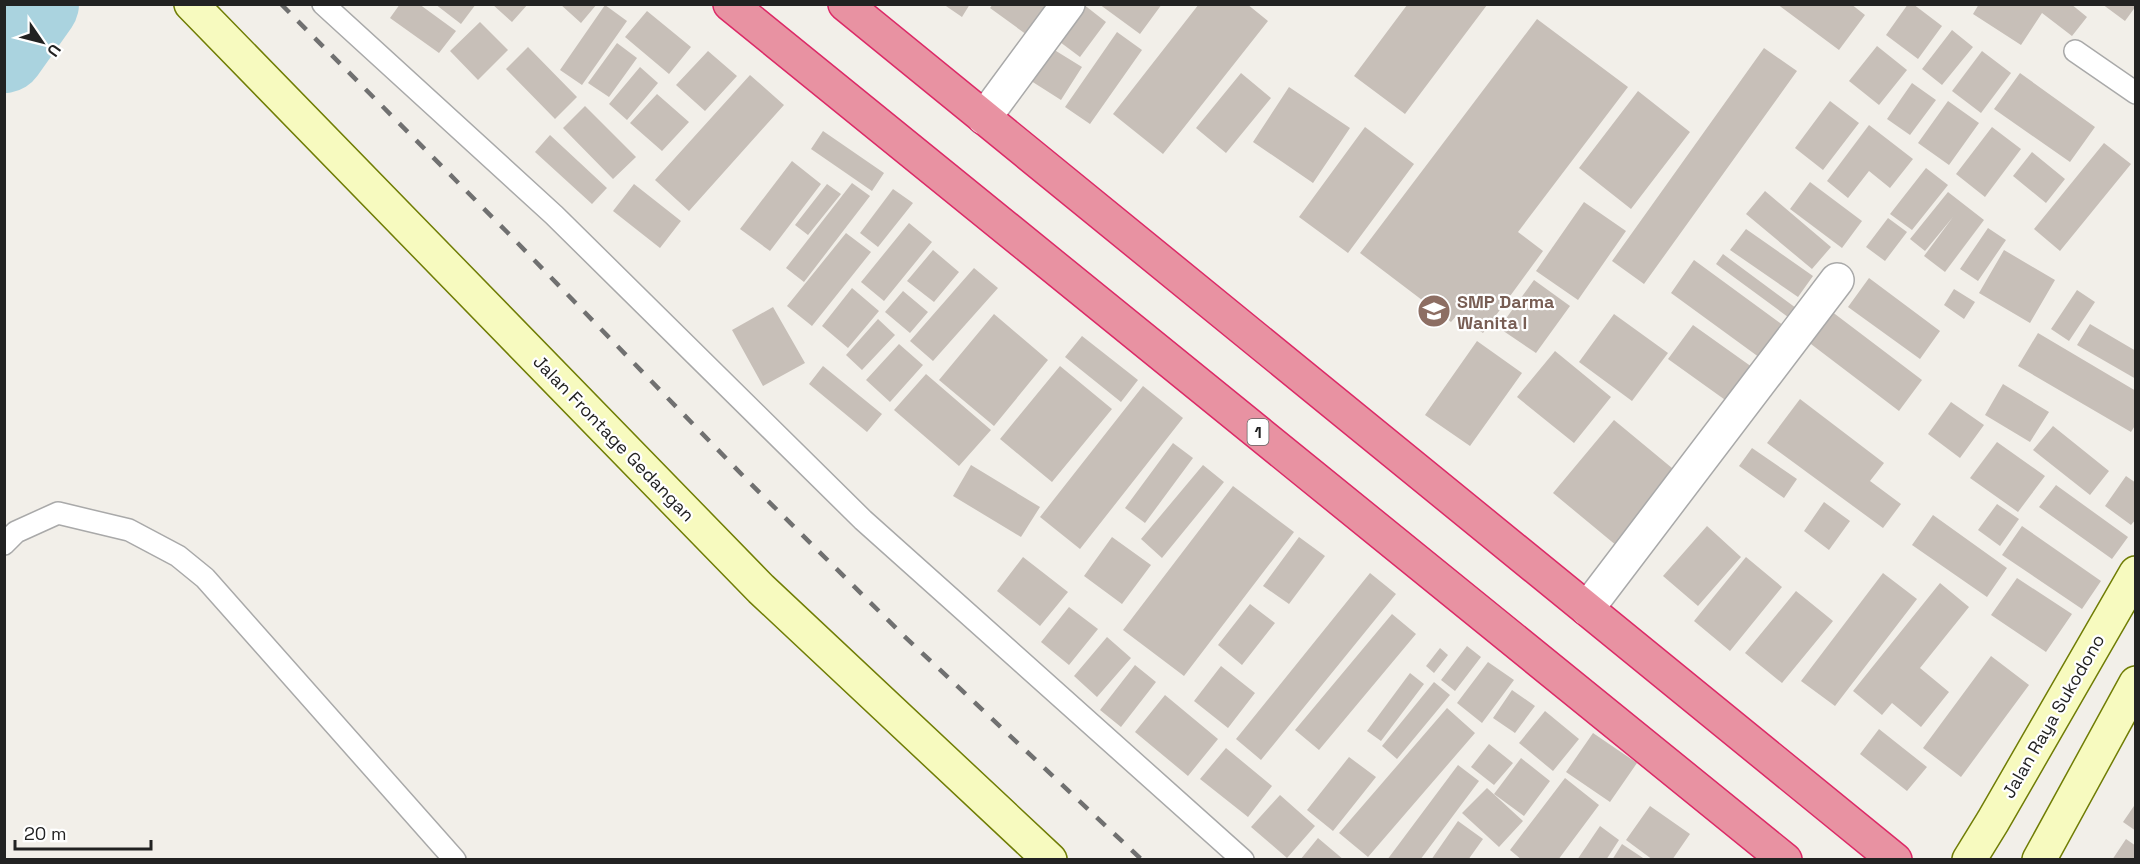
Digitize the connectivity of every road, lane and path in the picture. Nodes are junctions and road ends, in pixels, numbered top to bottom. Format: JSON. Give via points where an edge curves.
{"nodes":[{"id":1,"x":191,"y":4,"type":"edge"},
{"id":2,"x":323,"y":4,"type":"edge"},
{"id":3,"x":730,"y":4,"type":"edge"},
{"id":4,"x":845,"y":4,"type":"edge"},
{"id":5,"x":1068,"y":4,"type":"edge"},
{"id":6,"x":2075,"y":51,"type":"dead end"},
{"id":7,"x":2136,"y":93,"type":"edge"},
{"id":8,"x":984,"y":118,"type":"junction"},
{"id":9,"x":1837,"y":280,"type":"dead end"},
{"id":10,"x":4,"y":543,"type":"edge"},
{"id":11,"x":2136,"y":573,"type":"edge"},
{"id":12,"x":1587,"y":609,"type":"junction"},
{"id":13,"x":2136,"y":683,"type":"edge"},
{"id":14,"x":454,"y":860,"type":"edge"},
{"id":15,"x":1050,"y":860,"type":"edge"},
{"id":16,"x":1243,"y":860,"type":"edge"},
{"id":17,"x":1785,"y":860,"type":"edge"},
{"id":18,"x":1895,"y":860,"type":"edge"},
{"id":19,"x":1969,"y":860,"type":"edge"},
{"id":20,"x":2039,"y":860,"type":"edge"}],
"edges":[{"from":1,"to":15,"type":"street","name":"Jalan Frontage Gedangan","via":[[761,589]]},
{"from":2,"to":16,"type":"lane","via":[[554,215],[862,520]]},
{"from":3,"to":17,"type":"highway","number":"1"},
{"from":4,"to":8,"type":"highway"},
{"from":5,"to":8,"type":"street"},
{"from":6,"to":7,"type":"lane"},
{"from":8,"to":12,"type":"highway"},
{"from":9,"to":12,"type":"street"},
{"from":10,"to":14,"type":"lane","via":[[16,532],[58,513],[129,530],[178,556],[205,578]]},
{"from":11,"to":19,"type":"street","name":"Jalan Raya Sukodono"},
{"from":12,"to":18,"type":"highway"},
{"from":13,"to":20,"type":"street"}]}
